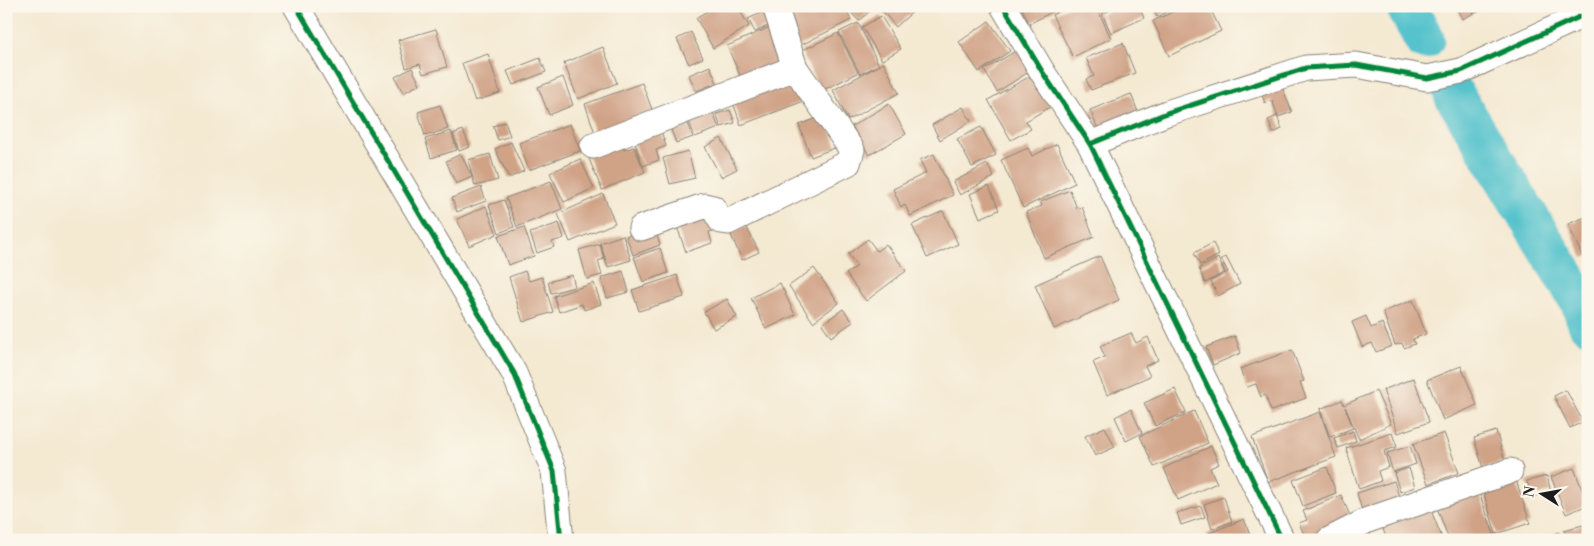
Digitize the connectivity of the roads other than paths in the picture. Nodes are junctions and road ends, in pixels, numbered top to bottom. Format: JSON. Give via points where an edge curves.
{"nodes":[{"id":1,"x":296,"y":6,"type":"edge"},
{"id":2,"x":775,"y":6,"type":"edge"},
{"id":3,"x":1003,"y":6,"type":"edge"},
{"id":4,"x":1588,"y":14,"type":"edge"},
{"id":5,"x":795,"y":68,"type":"junction"},
{"id":6,"x":1090,"y":144,"type":"junction"},
{"id":7,"x":593,"y":146,"type":"dead end"},
{"id":8,"x":641,"y":228,"type":"dead end"},
{"id":9,"x":1510,"y":471,"type":"dead end"},
{"id":10,"x":561,"y":540,"type":"edge"},
{"id":11,"x":1282,"y":540,"type":"edge"},
{"id":12,"x":1329,"y":540,"type":"edge"}],
"edges":[{"from":1,"to":10,"type":"street","via":[[514,372],[554,471]]},
{"from":2,"to":5,"type":"street"},
{"from":3,"to":6,"type":"street"},
{"from":4,"to":6,"type":"street","via":[[1461,71],[1428,78],[1356,65],[1306,68],[1167,113]]},
{"from":5,"to":7,"type":"street"},
{"from":5,"to":8,"type":"street","via":[[852,150],[848,163],[728,222],[721,221],[713,208],[704,206]]},
{"from":6,"to":11,"type":"street"},
{"from":9,"to":12,"type":"street","via":[[1368,520]]}]}
